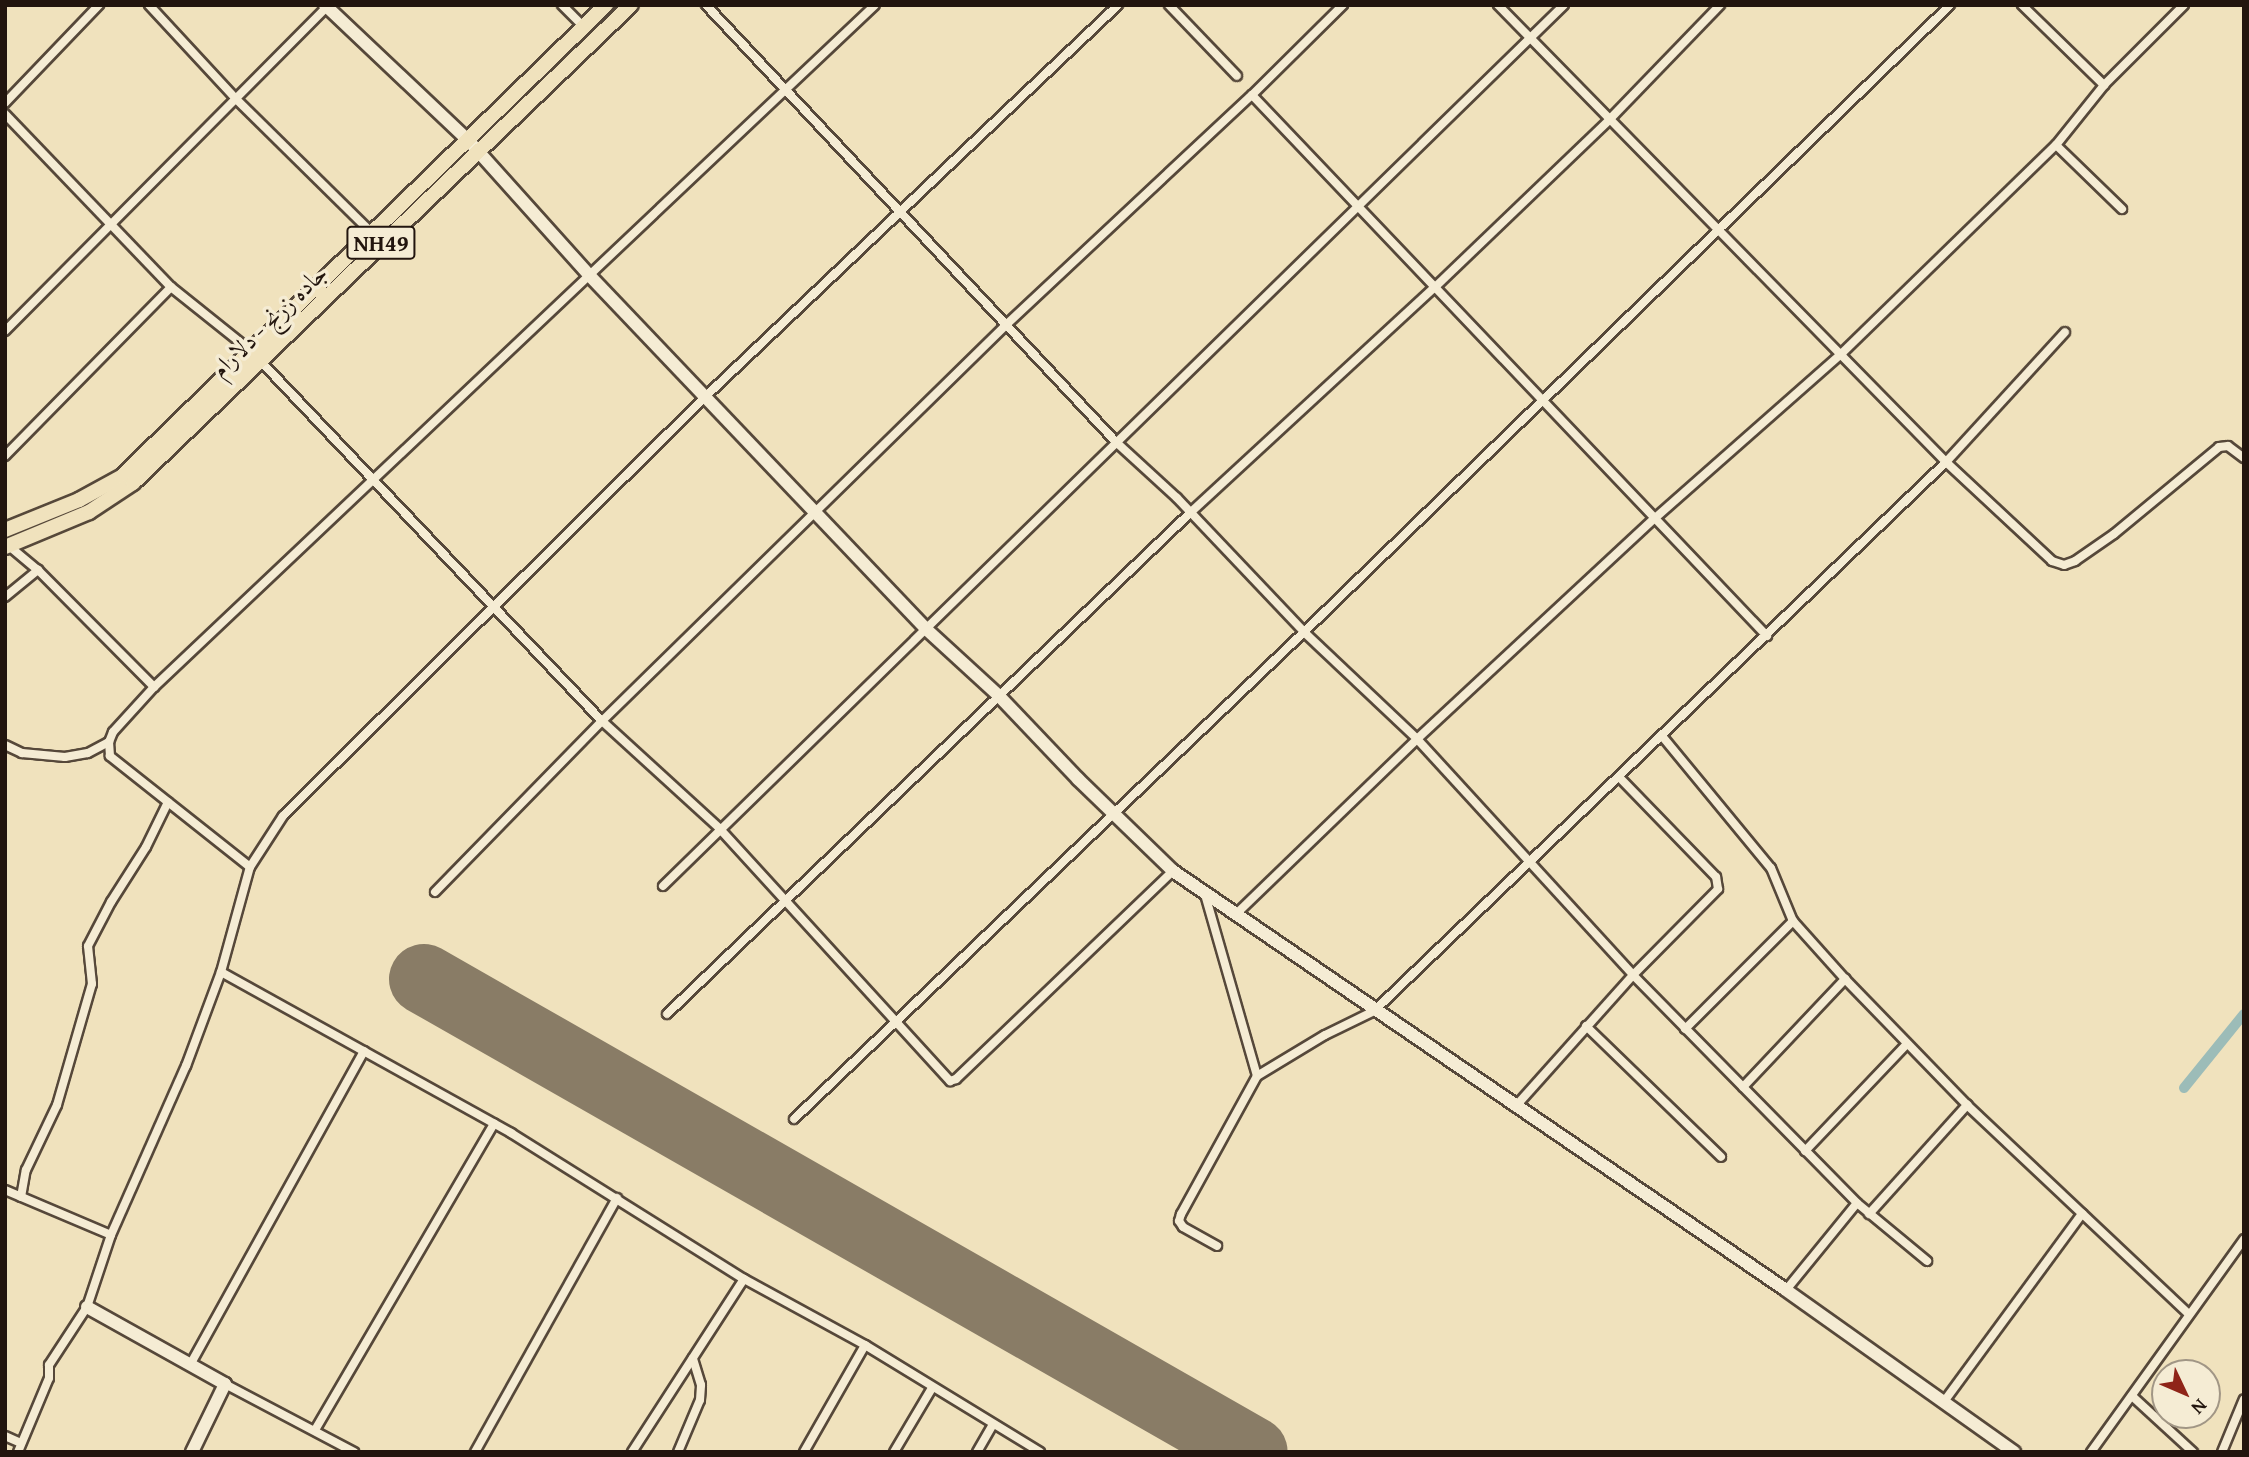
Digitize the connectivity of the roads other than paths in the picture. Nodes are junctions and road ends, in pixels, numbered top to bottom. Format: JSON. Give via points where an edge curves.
{"nodes":[{"id":1,"x":99,"y":5,"type":"edge"},
{"id":2,"x":149,"y":5,"type":"edge"},
{"id":3,"x":562,"y":5,"type":"edge"},
{"id":4,"x":606,"y":5,"type":"edge"},
{"id":5,"x":631,"y":5,"type":"edge"},
{"id":6,"x":706,"y":5,"type":"edge"},
{"id":7,"x":875,"y":5,"type":"edge"},
{"id":8,"x":1118,"y":5,"type":"edge"},
{"id":9,"x":1169,"y":5,"type":"edge"},
{"id":10,"x":1343,"y":5,"type":"edge"},
{"id":11,"x":1498,"y":5,"type":"edge"},
{"id":12,"x":1564,"y":5,"type":"edge"},
{"id":13,"x":1720,"y":5,"type":"edge"},
{"id":14,"x":1950,"y":5,"type":"edge"},
{"id":15,"x":2022,"y":5,"type":"edge"},
{"id":16,"x":2184,"y":5,"type":"edge"},
{"id":17,"x":326,"y":6,"type":"edge"},
{"id":18,"x":584,"y":27,"type":"junction"},
{"id":19,"x":1529,"y":37,"type":"junction"},
{"id":20,"x":1237,"y":76,"type":"dead end"},
{"id":21,"x":2104,"y":85,"type":"junction"},
{"id":22,"x":786,"y":90,"type":"junction"},
{"id":23,"x":1252,"y":95,"type":"junction"},
{"id":24,"x":237,"y":100,"type":"junction"},
{"id":25,"x":5,"y":103,"type":"edge"},
{"id":26,"x":5,"y":114,"type":"edge"},
{"id":27,"x":1609,"y":120,"type":"junction"},
{"id":28,"x":2056,"y":145,"type":"junction"},
{"id":29,"x":473,"y":146,"type":"junction"},
{"id":30,"x":1358,"y":208,"type":"junction"},
{"id":31,"x":2122,"y":209,"type":"dead end"},
{"id":32,"x":897,"y":212,"type":"junction"},
{"id":33,"x":111,"y":222,"type":"junction"},
{"id":34,"x":1718,"y":231,"type":"junction"},
{"id":35,"x":372,"y":233,"type":"junction"},
{"id":36,"x":589,"y":275,"type":"junction"},
{"id":37,"x":171,"y":288,"type":"junction"},
{"id":38,"x":1434,"y":288,"type":"junction"},
{"id":39,"x":1007,"y":324,"type":"junction"},
{"id":40,"x":5,"y":331,"type":"edge"},
{"id":41,"x":2065,"y":332,"type":"dead end"},
{"id":42,"x":250,"y":350,"type":"junction"},
{"id":43,"x":1842,"y":353,"type":"junction"},
{"id":44,"x":260,"y":362,"type":"junction"},
{"id":45,"x":706,"y":396,"type":"junction"},
{"id":46,"x":1543,"y":402,"type":"junction"},
{"id":47,"x":1117,"y":443,"type":"junction"},
{"id":48,"x":5,"y":456,"type":"edge"},
{"id":49,"x":2244,"y":458,"type":"edge"},
{"id":50,"x":1946,"y":462,"type":"junction"},
{"id":51,"x":376,"y":480,"type":"junction"},
{"id":52,"x":817,"y":511,"type":"junction"},
{"id":53,"x":1191,"y":512,"type":"junction"},
{"id":54,"x":1655,"y":518,"type":"junction"},
{"id":55,"x":5,"y":530,"type":"edge"},
{"id":56,"x":7,"y":546,"type":"edge"},
{"id":57,"x":38,"y":570,"type":"junction"},
{"id":58,"x":5,"y":597,"type":"edge"},
{"id":59,"x":496,"y":606,"type":"junction"},
{"id":60,"x":926,"y":629,"type":"junction"},
{"id":61,"x":1304,"y":632,"type":"junction"},
{"id":62,"x":1767,"y":636,"type":"junction"},
{"id":63,"x":154,"y":687,"type":"junction"},
{"id":64,"x":999,"y":696,"type":"junction"},
{"id":65,"x":602,"y":721,"type":"junction"},
{"id":66,"x":1662,"y":736,"type":"junction"},
{"id":67,"x":1417,"y":739,"type":"junction"},
{"id":68,"x":108,"y":741,"type":"junction"},
{"id":69,"x":5,"y":745,"type":"edge"},
{"id":70,"x":1619,"y":777,"type":"junction"},
{"id":71,"x":168,"y":802,"type":"junction"},
{"id":72,"x":1114,"y":814,"type":"junction"},
{"id":73,"x":719,"y":828,"type":"junction"},
{"id":74,"x":1529,"y":861,"type":"junction"},
{"id":75,"x":250,"y":867,"type":"junction"},
{"id":76,"x":1173,"y":871,"type":"junction"},
{"id":77,"x":663,"y":886,"type":"dead end"},
{"id":78,"x":1204,"y":891,"type":"junction"},
{"id":79,"x":435,"y":892,"type":"dead end"},
{"id":80,"x":784,"y":902,"type":"junction"},
{"id":81,"x":1236,"y":914,"type":"junction"},
{"id":82,"x":1793,"y":921,"type":"junction"},
{"id":83,"x":222,"y":972,"type":"junction"},
{"id":84,"x":1633,"y":975,"type":"junction"},
{"id":85,"x":1846,"y":979,"type":"junction"},
{"id":86,"x":1374,"y":1011,"type":"junction"},
{"id":87,"x":667,"y":1014,"type":"dead end"},
{"id":88,"x":896,"y":1024,"type":"junction"},
{"id":89,"x":1586,"y":1026,"type":"junction"},
{"id":90,"x":1685,"y":1029,"type":"junction"},
{"id":91,"x":1908,"y":1044,"type":"junction"},
{"id":92,"x":363,"y":1051,"type":"junction"},
{"id":93,"x":1257,"y":1076,"type":"junction"},
{"id":94,"x":1743,"y":1087,"type":"junction"},
{"id":95,"x":1967,"y":1105,"type":"junction"},
{"id":96,"x":1515,"y":1107,"type":"junction"},
{"id":97,"x":794,"y":1119,"type":"dead end"},
{"id":98,"x":494,"y":1124,"type":"junction"},
{"id":99,"x":1805,"y":1151,"type":"junction"},
{"id":100,"x":1721,"y":1157,"type":"dead end"},
{"id":101,"x":5,"y":1190,"type":"edge"},
{"id":102,"x":21,"y":1197,"type":"junction"},
{"id":103,"x":617,"y":1198,"type":"junction"},
{"id":104,"x":1857,"y":1203,"type":"junction"},
{"id":105,"x":1869,"y":1213,"type":"junction"},
{"id":106,"x":2082,"y":1213,"type":"junction"},
{"id":107,"x":111,"y":1235,"type":"junction"},
{"id":108,"x":2244,"y":1239,"type":"edge"},
{"id":109,"x":1217,"y":1246,"type":"dead end"},
{"id":110,"x":1927,"y":1261,"type":"dead end"},
{"id":111,"x":744,"y":1279,"type":"junction"},
{"id":112,"x":1786,"y":1290,"type":"junction"},
{"id":113,"x":87,"y":1307,"type":"junction"},
{"id":114,"x":2188,"y":1313,"type":"junction"},
{"id":115,"x":865,"y":1345,"type":"junction"},
{"id":116,"x":692,"y":1358,"type":"junction"},
{"id":117,"x":190,"y":1364,"type":"junction"},
{"id":118,"x":225,"y":1384,"type":"junction"},
{"id":119,"x":932,"y":1388,"type":"junction"},
{"id":120,"x":2132,"y":1396,"type":"junction"},
{"id":121,"x":2244,"y":1399,"type":"edge"},
{"id":122,"x":1943,"y":1403,"type":"junction"},
{"id":123,"x":993,"y":1424,"type":"junction"},
{"id":124,"x":315,"y":1430,"type":"junction"},
{"id":125,"x":5,"y":1436,"type":"edge"},
{"id":126,"x":20,"y":1447,"type":"edge"},
{"id":127,"x":192,"y":1452,"type":"edge"},
{"id":128,"x":354,"y":1452,"type":"edge"},
{"id":129,"x":475,"y":1452,"type":"edge"},
{"id":130,"x":632,"y":1452,"type":"edge"},
{"id":131,"x":678,"y":1452,"type":"edge"},
{"id":132,"x":804,"y":1452,"type":"edge"},
{"id":133,"x":894,"y":1452,"type":"edge"},
{"id":134,"x":977,"y":1452,"type":"edge"},
{"id":135,"x":1040,"y":1452,"type":"edge"},
{"id":136,"x":2014,"y":1452,"type":"edge"},
{"id":137,"x":2091,"y":1452,"type":"edge"},
{"id":138,"x":2193,"y":1452,"type":"edge"},
{"id":139,"x":2222,"y":1452,"type":"edge"}],
"edges":[{"from":1,"to":25,"type":"street"},
{"from":2,"to":24,"type":"street"},
{"from":3,"to":18,"type":"street"},
{"from":4,"to":18,"type":"highway","name":"جاده زرنج - دلارام","number":"NH49"},
{"from":5,"to":29,"type":"highway","name":"جاده زرنج - دلارام","number":"NH49"},
{"from":6,"to":22,"type":"street"},
{"from":7,"to":22,"type":"street"},
{"from":8,"to":32,"type":"street"},
{"from":9,"to":20,"type":"street"},
{"from":10,"to":23,"type":"street"},
{"from":11,"to":19,"type":"street"},
{"from":12,"to":19,"type":"street"},
{"from":13,"to":27,"type":"street"},
{"from":14,"to":34,"type":"street"},
{"from":15,"to":21,"type":"street"},
{"from":16,"to":21,"type":"street"},
{"from":17,"to":24,"type":"street"},
{"from":17,"to":29,"type":"street"},
{"from":18,"to":29,"type":"highway","name":"جاده زرنج - دلارام","number":"NH49"},
{"from":19,"to":27,"type":"street"},
{"from":19,"to":30,"type":"street"},
{"from":21,"to":28,"type":"street"},
{"from":22,"to":32,"type":"street"},
{"from":22,"to":36,"type":"street"},
{"from":23,"to":30,"type":"street"},
{"from":23,"to":39,"type":"street"},
{"from":24,"to":33,"type":"street"},
{"from":24,"to":35,"type":"street"},
{"from":26,"to":33,"type":"street"},
{"from":27,"to":34,"type":"street"},
{"from":27,"to":38,"type":"street"},
{"from":28,"to":31,"type":"street"},
{"from":28,"to":43,"type":"street"},
{"from":29,"to":35,"type":"highway","name":"جاده زرنج - دلارام","number":"NH49"},
{"from":29,"to":36,"type":"street"},
{"from":29,"to":44,"type":"highway","name":"جاده زرنج - دلارام","number":"NH49"},
{"from":30,"to":38,"type":"street"},
{"from":30,"to":47,"type":"street"},
{"from":32,"to":39,"type":"street"},
{"from":32,"to":45,"type":"street"},
{"from":33,"to":37,"type":"street"},
{"from":33,"to":40,"type":"street"},
{"from":34,"to":43,"type":"street"},
{"from":34,"to":46,"type":"street"},
{"from":35,"to":42,"type":"highway","name":"جاده زرنج - دلارام","number":"NH49"},
{"from":36,"to":45,"type":"street"},
{"from":36,"to":51,"type":"street"},
{"from":37,"to":42,"type":"street"},
{"from":37,"to":48,"type":"street"},
{"from":38,"to":46,"type":"street"},
{"from":38,"to":53,"type":"street"},
{"from":39,"to":47,"type":"street"},
{"from":39,"to":52,"type":"street"},
{"from":41,"to":50,"type":"street"},
{"from":42,"to":44,"type":"street"},
{"from":42,"to":55,"type":"highway","name":"جاده زرنج - دلارام","number":"NH49","via":[[121,477]]},
{"from":43,"to":50,"type":"street"},
{"from":43,"to":54,"type":"street"},
{"from":44,"to":51,"type":"street"},
{"from":44,"to":56,"type":"highway","name":"جاده زرنج - دلارام","number":"NH49","via":[[133,483],[89,512]]},
{"from":45,"to":52,"type":"street"},
{"from":45,"to":59,"type":"street"},
{"from":46,"to":54,"type":"street"},
{"from":46,"to":61,"type":"street"},
{"from":47,"to":53,"type":"street"},
{"from":47,"to":60,"type":"street"},
{"from":49,"to":50,"type":"street","via":[[2228,446],[2219,447],[2114,534],[2064,565],[2052,561]]},
{"from":50,"to":62,"type":"street"},
{"from":51,"to":59,"type":"street"},
{"from":51,"to":63,"type":"street"},
{"from":52,"to":60,"type":"street"},
{"from":52,"to":65,"type":"street"},
{"from":53,"to":61,"type":"street"},
{"from":53,"to":64,"type":"street"},
{"from":54,"to":62,"type":"street"},
{"from":54,"to":67,"type":"street"},
{"from":56,"to":57,"type":"street"},
{"from":57,"to":58,"type":"street"},
{"from":57,"to":63,"type":"street"},
{"from":59,"to":65,"type":"street"},
{"from":59,"to":75,"type":"street","via":[[283,816]]},
{"from":60,"to":64,"type":"street"},
{"from":60,"to":73,"type":"street"},
{"from":61,"to":67,"type":"street"},
{"from":61,"to":72,"type":"street"},
{"from":62,"to":66,"type":"street"},
{"from":63,"to":68,"type":"street"},
{"from":64,"to":72,"type":"street"},
{"from":64,"to":80,"type":"street"},
{"from":65,"to":73,"type":"street"},
{"from":65,"to":79,"type":"street"},
{"from":66,"to":70,"type":"street"},
{"from":66,"to":82,"type":"street","via":[[1771,868]]},
{"from":67,"to":74,"type":"street"},
{"from":67,"to":81,"type":"street"},
{"from":68,"to":69,"type":"street","via":[[88,753],[65,757],[22,753]]},
{"from":68,"to":71,"type":"street","via":[[110,756]]},
{"from":70,"to":74,"type":"street"},
{"from":70,"to":84,"type":"street","via":[[1719,882],[1718,889]]},
{"from":71,"to":75,"type":"street"},
{"from":71,"to":102,"type":"street","via":[[88,946],[92,985],[57,1105],[26,1170]]},
{"from":72,"to":76,"type":"street"},
{"from":72,"to":88,"type":"street"},
{"from":73,"to":77,"type":"street"},
{"from":73,"to":80,"type":"street"},
{"from":74,"to":84,"type":"street"},
{"from":74,"to":86,"type":"street"},
{"from":75,"to":83,"type":"street"},
{"from":76,"to":78,"type":"street"},
{"from":76,"to":88,"type":"street","via":[[952,1082]]},
{"from":78,"to":81,"type":"street"},
{"from":78,"to":93,"type":"street"},
{"from":80,"to":87,"type":"street"},
{"from":80,"to":88,"type":"street"},
{"from":81,"to":86,"type":"street"},
{"from":82,"to":85,"type":"street"},
{"from":82,"to":90,"type":"street"},
{"from":83,"to":92,"type":"street"},
{"from":83,"to":107,"type":"street"},
{"from":84,"to":89,"type":"street"},
{"from":84,"to":90,"type":"street"},
{"from":85,"to":91,"type":"street"},
{"from":85,"to":94,"type":"street"},
{"from":86,"to":93,"type":"street"},
{"from":86,"to":96,"type":"street"},
{"from":88,"to":97,"type":"street"},
{"from":89,"to":96,"type":"street"},
{"from":89,"to":100,"type":"street"},
{"from":90,"to":94,"type":"street"},
{"from":91,"to":95,"type":"street"},
{"from":91,"to":99,"type":"street"},
{"from":92,"to":98,"type":"street"},
{"from":92,"to":117,"type":"street"},
{"from":93,"to":109,"type":"street","via":[[1179,1221]]},
{"from":94,"to":99,"type":"street"},
{"from":95,"to":105,"type":"street"},
{"from":95,"to":106,"type":"street"},
{"from":96,"to":112,"type":"street"},
{"from":98,"to":103,"type":"street"},
{"from":98,"to":124,"type":"street"},
{"from":99,"to":104,"type":"street"},
{"from":101,"to":102,"type":"street"},
{"from":102,"to":107,"type":"street"},
{"from":103,"to":111,"type":"street"},
{"from":103,"to":129,"type":"street"},
{"from":104,"to":105,"type":"street"},
{"from":104,"to":112,"type":"street"},
{"from":105,"to":110,"type":"street"},
{"from":106,"to":114,"type":"street"},
{"from":106,"to":122,"type":"street"},
{"from":107,"to":113,"type":"street"},
{"from":108,"to":114,"type":"street"},
{"from":111,"to":115,"type":"street"},
{"from":111,"to":116,"type":"street"},
{"from":112,"to":122,"type":"street"},
{"from":113,"to":117,"type":"street"},
{"from":113,"to":126,"type":"street","via":[[49,1365],[49,1378]]},
{"from":114,"to":120,"type":"street"},
{"from":115,"to":119,"type":"street"},
{"from":115,"to":132,"type":"street"},
{"from":116,"to":130,"type":"street"},
{"from":116,"to":131,"type":"street","via":[[701,1384],[700,1400]]},
{"from":117,"to":118,"type":"street"},
{"from":118,"to":124,"type":"street"},
{"from":118,"to":127,"type":"street"},
{"from":119,"to":123,"type":"street"},
{"from":119,"to":133,"type":"street"},
{"from":120,"to":137,"type":"street"},
{"from":120,"to":138,"type":"street"},
{"from":121,"to":139,"type":"street"},
{"from":122,"to":136,"type":"street"},
{"from":123,"to":134,"type":"street"},
{"from":123,"to":135,"type":"street"},
{"from":124,"to":128,"type":"street"},
{"from":125,"to":126,"type":"street"}]}
